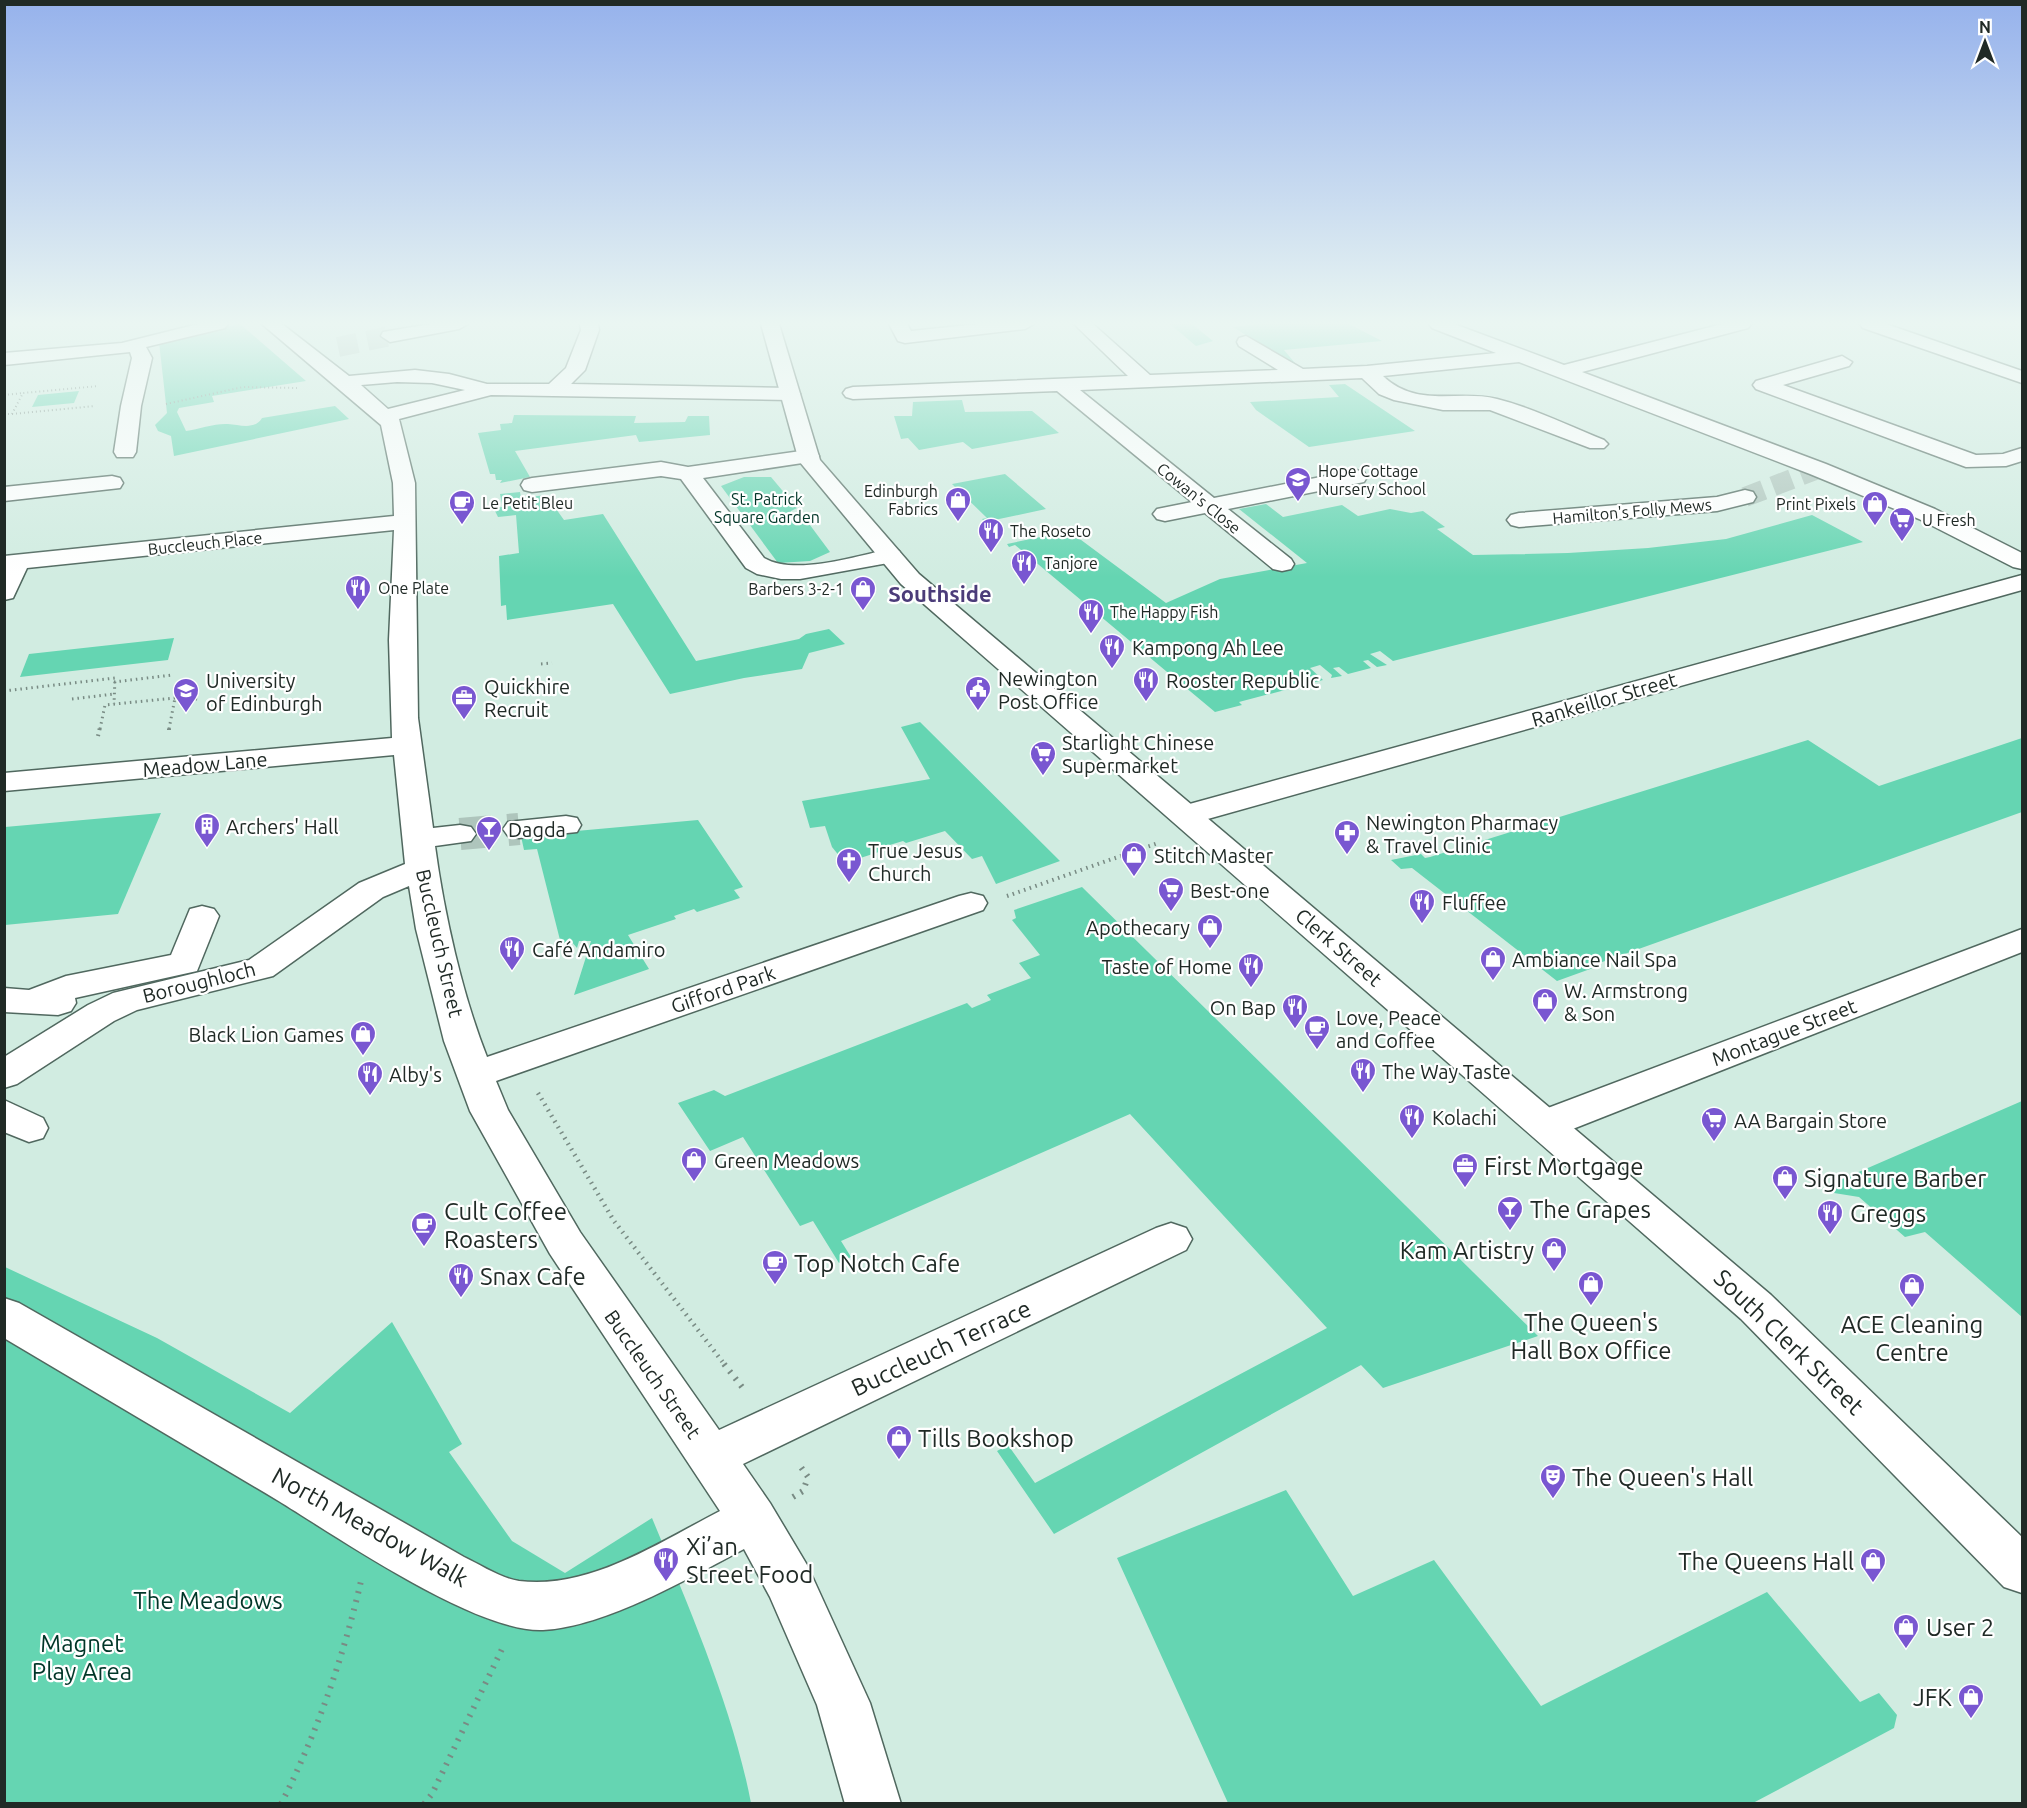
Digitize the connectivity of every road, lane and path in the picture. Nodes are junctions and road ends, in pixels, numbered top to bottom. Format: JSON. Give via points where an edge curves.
{"nodes":[{"id":1,"x":15,"y":408,"type":"edge"},
{"id":2,"x":72,"y":408,"type":"edge"},
{"id":3,"x":131,"y":408,"type":"edge"},
{"id":4,"x":377,"y":408,"type":"edge"},
{"id":5,"x":415,"y":408,"type":"edge"},
{"id":6,"x":794,"y":408,"type":"edge"},
{"id":7,"x":1090,"y":408,"type":"edge"},
{"id":8,"x":1504,"y":408,"type":"edge"},
{"id":9,"x":1655,"y":408,"type":"edge"},
{"id":10,"x":1827,"y":408,"type":"edge"},
{"id":11,"x":4,"y":414,"type":"edge"},
{"id":12,"x":12,"y":414,"type":"junction"},
{"id":13,"x":386,"y":416,"type":"junction"},
{"id":14,"x":1597,"y":444,"type":"dead end"},
{"id":15,"x":125,"y":452,"type":"dead end"},
{"id":16,"x":807,"y":454,"type":"junction"},
{"id":17,"x":2022,"y":454,"type":"edge"},
{"id":18,"x":1303,"y":467,"type":"dead end"},
{"id":19,"x":688,"y":474,"type":"junction"},
{"id":20,"x":1356,"y":477,"type":"dead end"},
{"id":21,"x":112,"y":483,"type":"dead end"},
{"id":22,"x":1324,"y":483,"type":"junction"},
{"id":23,"x":532,"y":485,"type":"dead end"},
{"id":24,"x":4,"y":494,"type":"edge"},
{"id":25,"x":1745,"y":497,"type":"tunnel mouth"},
{"id":26,"x":1209,"y":506,"type":"junction"},
{"id":27,"x":1165,"y":514,"type":"dead end"},
{"id":28,"x":1519,"y":520,"type":"dead end"},
{"id":29,"x":406,"y":532,"type":"junction"},
{"id":30,"x":890,"y":556,"type":"junction"},
{"id":31,"x":2022,"y":562,"type":"edge"},
{"id":32,"x":1282,"y":564,"type":"dead end"},
{"id":33,"x":8,"y":578,"type":"edge"},
{"id":34,"x":2022,"y":582,"type":"edge"},
{"id":35,"x":552,"y":663,"type":"dead end"},
{"id":36,"x":541,"y":664,"type":"dead end"},
{"id":37,"x":172,"y":675,"type":"dead end"},
{"id":38,"x":114,"y":682,"type":"junction"},
{"id":39,"x":4,"y":691,"type":"edge"},
{"id":40,"x":114,"y":694,"type":"junction"},
{"id":41,"x":175,"y":698,"type":"junction"},
{"id":42,"x":72,"y":699,"type":"dead end"},
{"id":43,"x":198,"y":699,"type":"dead end"},
{"id":44,"x":114,"y":704,"type":"junction"},
{"id":45,"x":169,"y":730,"type":"dead end"},
{"id":46,"x":98,"y":736,"type":"dead end"},
{"id":47,"x":406,"y":745,"type":"junction"},
{"id":48,"x":4,"y":782,"type":"edge"},
{"id":49,"x":1186,"y":815,"type":"junction"},
{"id":50,"x":566,"y":825,"type":"dead end"},
{"id":51,"x":519,"y":829,"type":"tunnel mouth"},
{"id":52,"x":460,"y":834,"type":"tunnel mouth"},
{"id":53,"x":1148,"y":846,"type":"dead end"},
{"id":54,"x":420,"y":854,"type":"junction"},
{"id":55,"x":971,"y":903,"type":"joint"},
{"id":56,"x":202,"y":916,"type":"dead end"},
{"id":57,"x":2022,"y":940,"type":"edge"},
{"id":58,"x":20,"y":1000,"type":"edge"},
{"id":59,"x":101,"y":1013,"type":"junction"},
{"id":60,"x":521,"y":1060,"type":"junction"},
{"id":61,"x":4,"y":1075,"type":"edge"},
{"id":62,"x":475,"y":1075,"type":"junction"},
{"id":63,"x":1546,"y":1124,"type":"junction"},
{"id":64,"x":1171,"y":1239,"type":"dead end"},
{"id":65,"x":4,"y":1316,"type":"edge"},
{"id":66,"x":773,"y":1428,"type":"junction"},
{"id":67,"x":710,"y":1457,"type":"junction"},
{"id":68,"x":753,"y":1519,"type":"junction"},
{"id":69,"x":372,"y":1531,"type":"junction"},
{"id":70,"x":2022,"y":1570,"type":"edge"},
{"id":71,"x":517,"y":1605,"type":"junction"},
{"id":72,"x":281,"y":1803,"type":"edge"},
{"id":73,"x":424,"y":1803,"type":"edge"},
{"id":74,"x":873,"y":1803,"type":"edge"}],
"edges":[{"from":1,"to":12,"type":"path"},
{"from":2,"to":12,"type":"path"},
{"from":3,"to":15,"type":"street"},
{"from":4,"to":13,"type":"street"},
{"from":5,"to":13,"type":"street"},
{"from":6,"to":16,"type":"street"},
{"from":7,"to":26,"type":"street","name":"Cowan's Close"},
{"from":8,"to":14,"type":"street"},
{"from":9,"to":31,"type":"street","via":[[1908,506]]},
{"from":10,"to":17,"type":"street","via":[[1974,462],[2006,460]]},
{"from":11,"to":12,"type":"path"},
{"from":13,"to":29,"type":"street","name":"Buccleuch Street","via":[[400,461]]},
{"from":16,"to":19,"type":"street"},
{"from":16,"to":30,"type":"street","name":"Clerk Street"},
{"from":18,"to":22,"type":"street"},
{"from":19,"to":23,"type":"street","via":[[661,469]]},
{"from":19,"to":30,"type":"street","via":[[763,569],[796,572]]},
{"from":20,"to":22,"type":"street"},
{"from":21,"to":24,"type":"street"},
{"from":22,"to":26,"type":"street"},
{"from":25,"to":28,"type":"street","name":"Hamilton's Folly Mews","via":[[1717,504]]},
{"from":26,"to":27,"type":"street"},
{"from":26,"to":32,"type":"street","name":"Cowan's Close"},
{"from":29,"to":33,"type":"street","name":"Buccleuch Place"},
{"from":29,"to":47,"type":"street","name":"Buccleuch Street","via":[[402,640]]},
{"from":30,"to":49,"type":"street","name":"Clerk Street","via":[[917,585]]},
{"from":34,"to":49,"type":"street","name":"Rankeillor Street"},
{"from":35,"to":36,"type":"path"},
{"from":37,"to":38,"type":"path"},
{"from":38,"to":39,"type":"path","via":[[115,678]]},
{"from":38,"to":40,"type":"path"},
{"from":40,"to":42,"type":"path"},
{"from":40,"to":44,"type":"path"},
{"from":41,"to":43,"type":"path"},
{"from":41,"to":44,"type":"path"},
{"from":41,"to":45,"type":"path"},
{"from":44,"to":46,"type":"path","via":[[105,705]]},
{"from":47,"to":48,"type":"street","name":"Meadow Lane"},
{"from":47,"to":54,"type":"street","name":"Buccleuch Street"},
{"from":49,"to":63,"type":"street","name":"Clerk Street"},
{"from":50,"to":51,"type":"street"},
{"from":52,"to":54,"type":"street","name":"Boroughloch"},
{"from":53,"to":55,"type":"path","via":[[1005,897]]},
{"from":54,"to":59,"type":"street","name":"Boroughloch","via":[[261,968],[135,998]]},
{"from":54,"to":62,"type":"street","name":"Buccleuch Street","via":[[433,929],[462,1041]]},
{"from":55,"to":60,"type":"street","name":"Gifford Park"},
{"from":56,"to":58,"type":"street","via":[[185,963]]},
{"from":57,"to":63,"type":"street","name":"Montague Street"},
{"from":58,"to":59,"type":"street","via":[[67,1004]]},
{"from":59,"to":61,"type":"street","name":"Boroughloch"},
{"from":60,"to":62,"type":"street","name":"Gifford Park"},
{"from":60,"to":66,"type":"path","via":[[614,1221]]},
{"from":62,"to":67,"type":"street","name":"Buccleuch Street","via":[[489,1111],[565,1243]]},
{"from":63,"to":70,"type":"street","name":"South Clerk Street","via":[[1756,1307]]},
{"from":64,"to":66,"type":"street","name":"Buccleuch Terrace"},
{"from":65,"to":69,"type":"street","name":"North Meadow Walk"},
{"from":66,"to":67,"type":"street","name":"Buccleuch Terrace"},
{"from":66,"to":68,"type":"path","via":[[808,1477],[803,1491]]},
{"from":67,"to":68,"type":"street","name":"Buccleuch Street"},
{"from":68,"to":71,"type":"street","name":"North Meadow Walk","via":[[595,1596],[555,1606]]},
{"from":68,"to":74,"type":"street","name":"Buccleuch Street","via":[[789,1582],[843,1703]]},
{"from":69,"to":71,"type":"street","name":"North Meadow Walk","via":[[446,1574]]},
{"from":69,"to":72,"type":"path","via":[[338,1672],[302,1764]]},
{"from":71,"to":73,"type":"path","via":[[502,1651],[432,1794]]}]}
